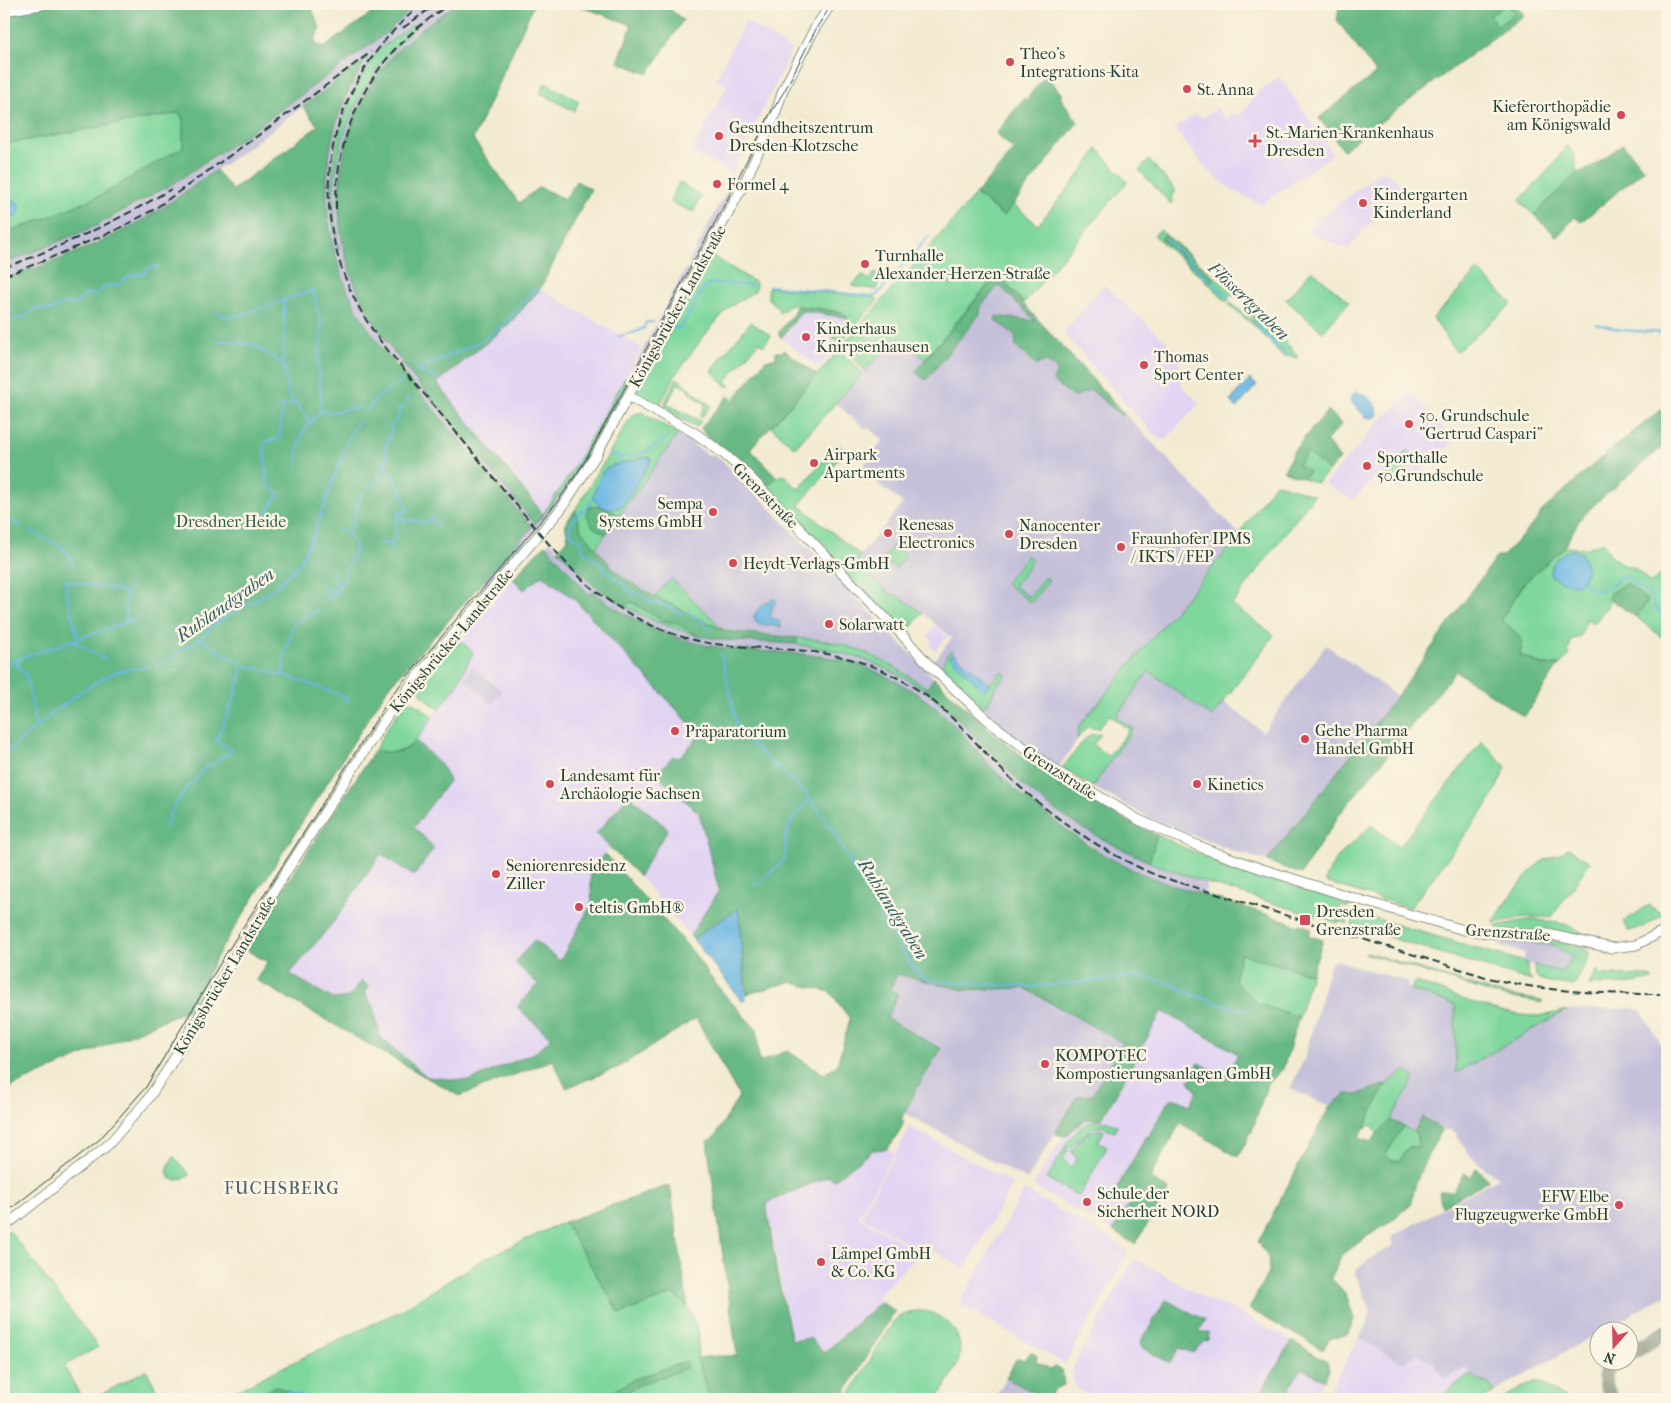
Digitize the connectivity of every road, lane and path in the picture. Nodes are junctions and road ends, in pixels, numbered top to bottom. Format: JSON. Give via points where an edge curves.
{"nodes":[{"id":1,"x":47,"y":4,"type":"edge"},
{"id":2,"x":831,"y":4,"type":"edge"},
{"id":3,"x":4,"y":11,"type":"edge"},
{"id":4,"x":628,"y":396,"type":"junction"},
{"id":5,"x":1667,"y":929,"type":"edge"},
{"id":6,"x":4,"y":1227,"type":"edge"}],
"edges":[{"from":1,"to":3,"type":"main road"},
{"from":2,"to":4,"type":"main road","name":"Königsbrücker Landstraße","via":[[783,90],[743,186]]},
{"from":4,"to":5,"type":"main road","name":"Grenzstraße","via":[[694,433],[733,462],[930,666],[1022,747],[1091,793],[1159,830],[1259,868],[1473,932],[1547,934],[1602,947],[1621,948],[1636,945]]},
{"from":4,"to":6,"type":"main road","name":"Königsbrücker Landstraße","via":[[596,455],[561,509],[387,716],[277,886],[148,1099],[108,1145]]}]}
